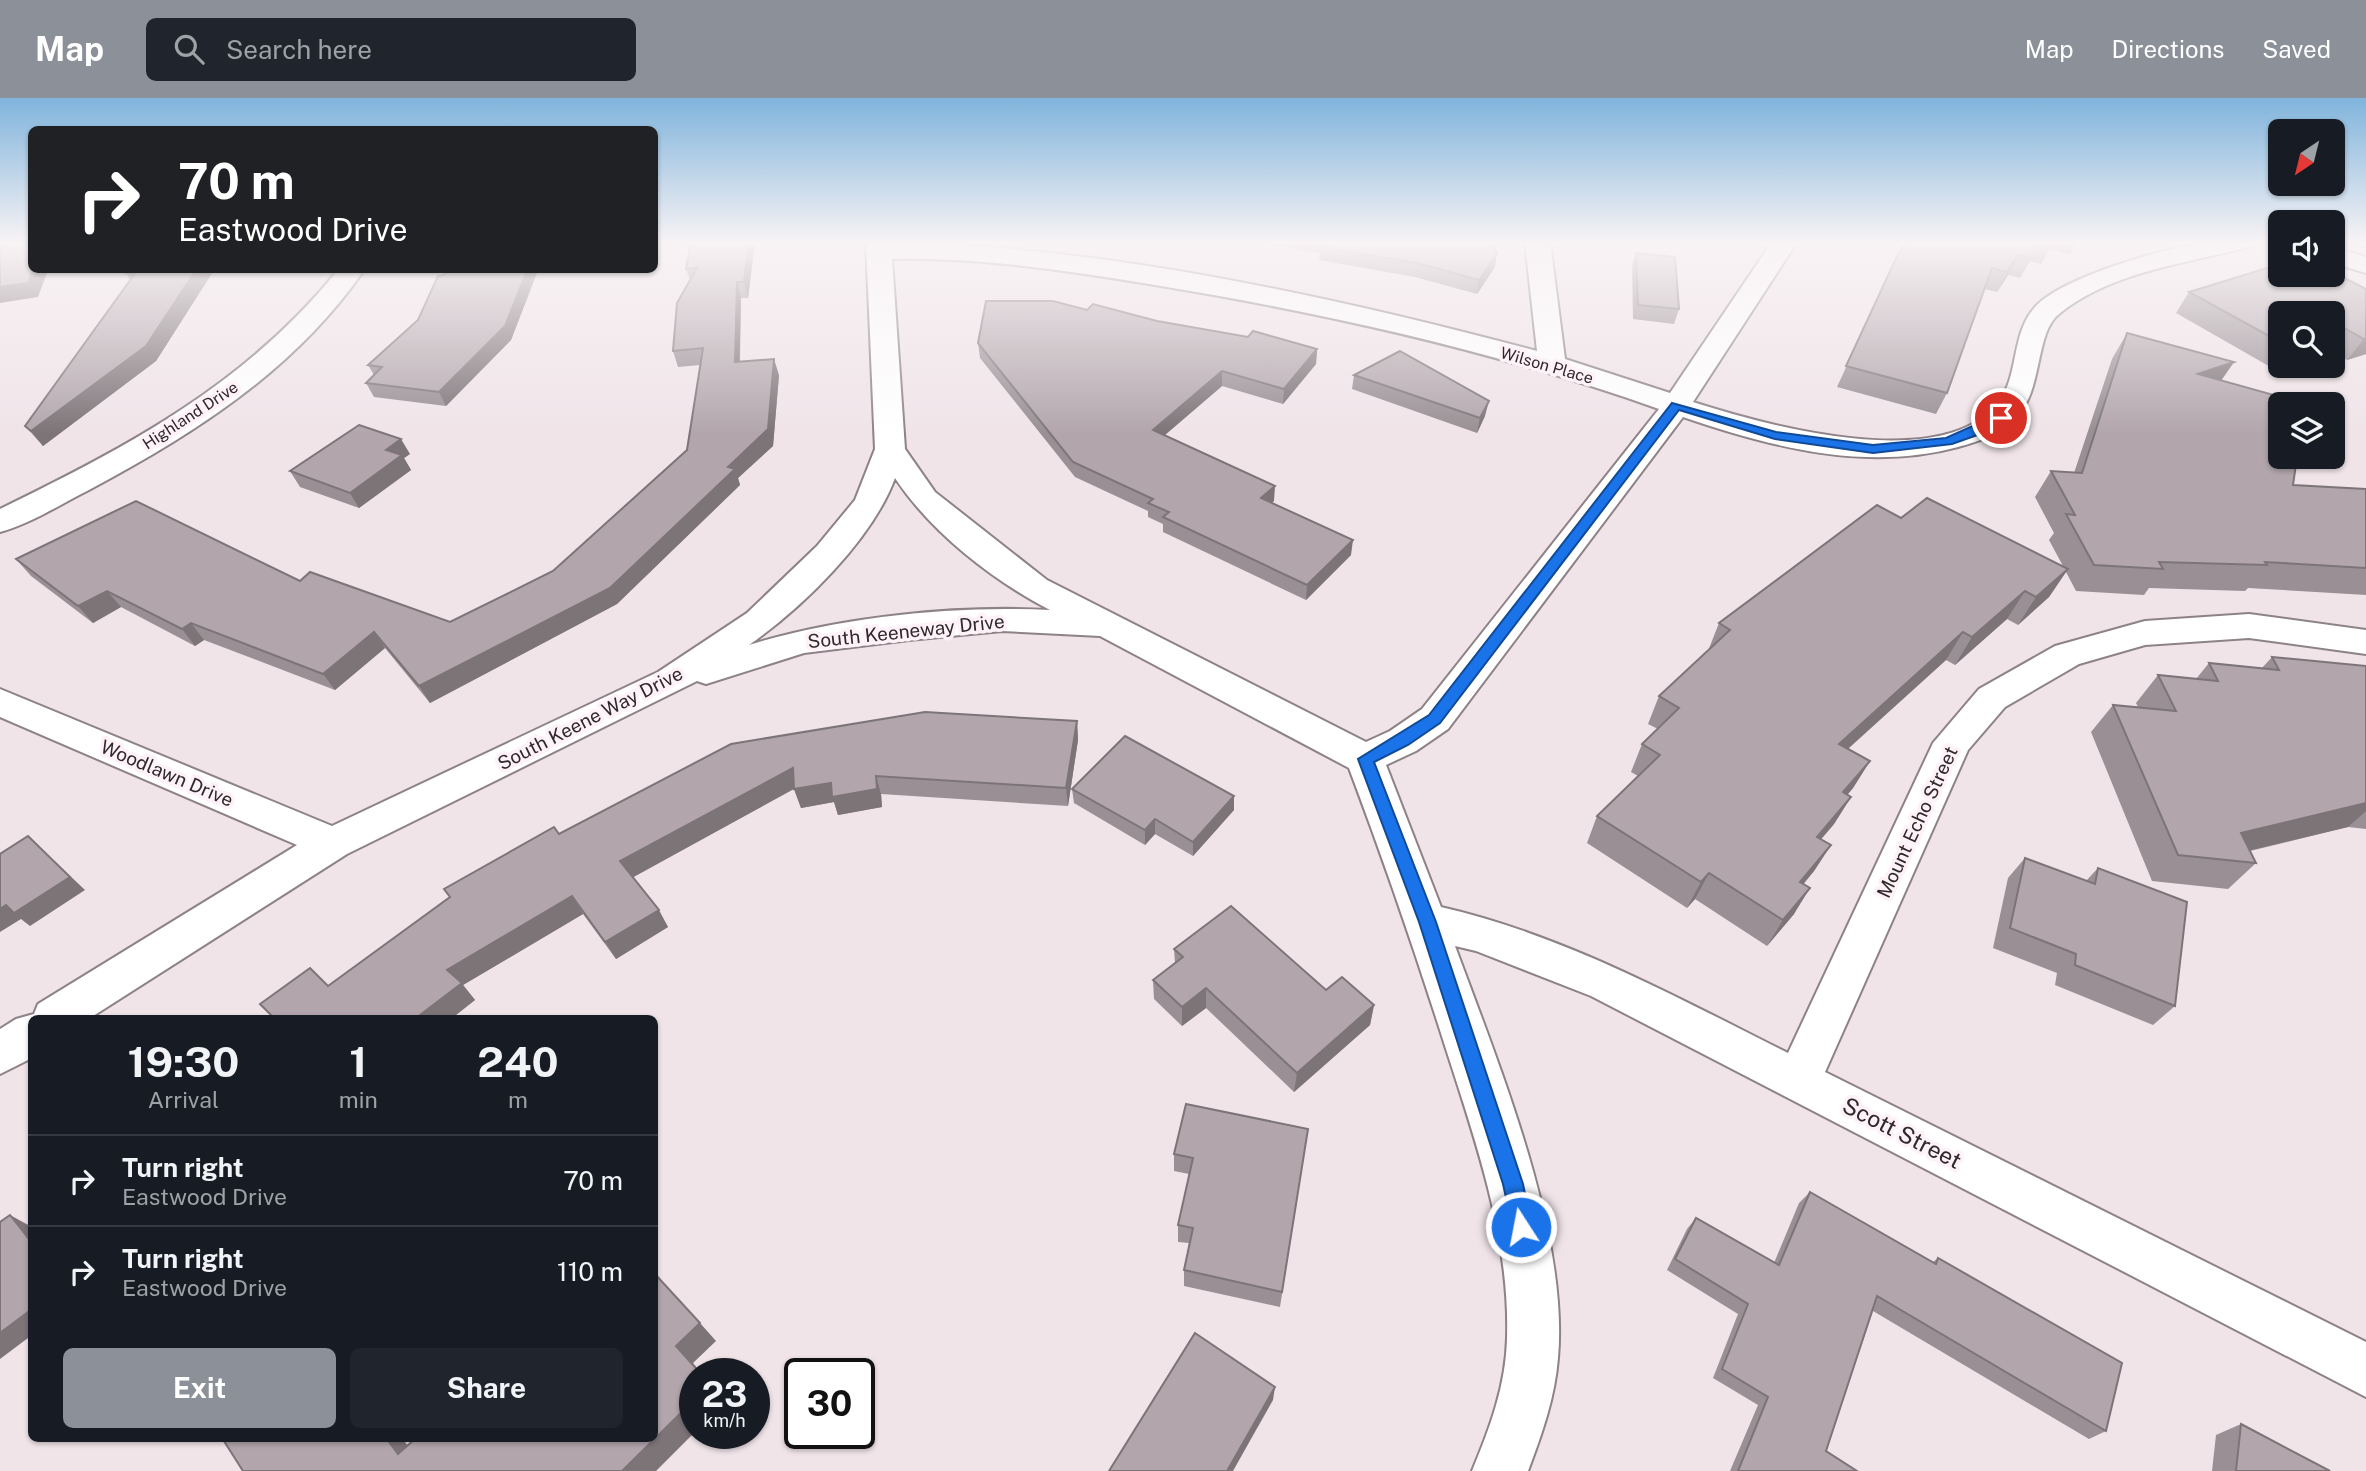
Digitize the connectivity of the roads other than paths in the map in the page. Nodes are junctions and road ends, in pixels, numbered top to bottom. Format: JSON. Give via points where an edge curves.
{"nodes":[{"id":1,"x":322,"y":306,"type":"edge"},
{"id":2,"x":882,"y":306,"type":"edge"},
{"id":3,"x":1302,"y":306,"type":"edge"},
{"id":4,"x":1545,"y":306,"type":"edge"},
{"id":5,"x":1742,"y":306,"type":"edge"},
{"id":6,"x":2052,"y":306,"type":"edge"},
{"id":7,"x":1552,"y":363,"type":"junction"},
{"id":8,"x":1676,"y":406,"type":"junction"},
{"id":9,"x":890,"y":449,"type":"junction"},
{"id":10,"x":0,"y":523,"type":"edge"},
{"id":11,"x":1106,"y":625,"type":"junction"},
{"id":12,"x":2366,"y":642,"type":"edge"},
{"id":13,"x":671,"y":681,"type":"junction"},
{"id":14,"x":0,"y":702,"type":"edge"},
{"id":15,"x":1366,"y":759,"type":"junction"},
{"id":16,"x":333,"y":844,"type":"junction"},
{"id":17,"x":1428,"y":922,"type":"junction"},
{"id":18,"x":59,"y":1015,"type":"edge"},
{"id":19,"x":28,"y":1036,"type":"edge"},
{"id":20,"x":0,"y":1054,"type":"edge"},
{"id":21,"x":1798,"y":1081,"type":"junction"},
{"id":22,"x":2366,"y":1370,"type":"edge"},
{"id":23,"x":1500,"y":1471,"type":"edge"}],
"edges":[{"from":1,"to":10,"type":"street","name":"Highland Drive","via":[[234,387],[125,457]]},
{"from":2,"to":9,"type":"street"},
{"from":3,"to":7,"type":"street","name":"Wilson Place"},
{"from":4,"to":7,"type":"street"},
{"from":5,"to":8,"type":"street"},
{"from":6,"to":8,"type":"street","name":"Wilson Place","via":[[2036,325],[2017,397],[2001,418],[1947,441],[1873,449],[1829,445],[1775,435]]},
{"from":7,"to":8,"type":"street","name":"Wilson Place"},
{"from":8,"to":15,"type":"street","via":[[1434,719]]},
{"from":9,"to":11,"type":"street","via":[[924,499],[973,541],[1035,589]]},
{"from":9,"to":13,"type":"street","name":"South Keene Way Drive","via":[[870,503],[829,554],[759,621]]},
{"from":11,"to":13,"type":"street","name":"South Keeneway Drive","via":[[1002,619],[816,639]]},
{"from":11,"to":15,"type":"street","name":"South Keeneway Drive"},
{"from":12,"to":21,"type":"street","name":"Mount Echo Street","via":[[2249,626],[2145,633],[2067,655],[1992,698],[1952,743]]},
{"from":13,"to":16,"type":"street","name":"South Keene Way Drive"},
{"from":14,"to":16,"type":"street","name":"Woodlawn Drive"},
{"from":15,"to":17,"type":"street"},
{"from":16,"to":18,"type":"street","name":"South Keene Way Drive"},
{"from":17,"to":21,"type":"street","name":"Scott Street","via":[[1480,934],[1606,983]]},
{"from":17,"to":23,"type":"street","via":[[1513,1184],[1530,1270],[1533,1340],[1522,1417]]},
{"from":19,"to":20,"type":"street"},
{"from":21,"to":22,"type":"street","name":"Scott Street"}]}
